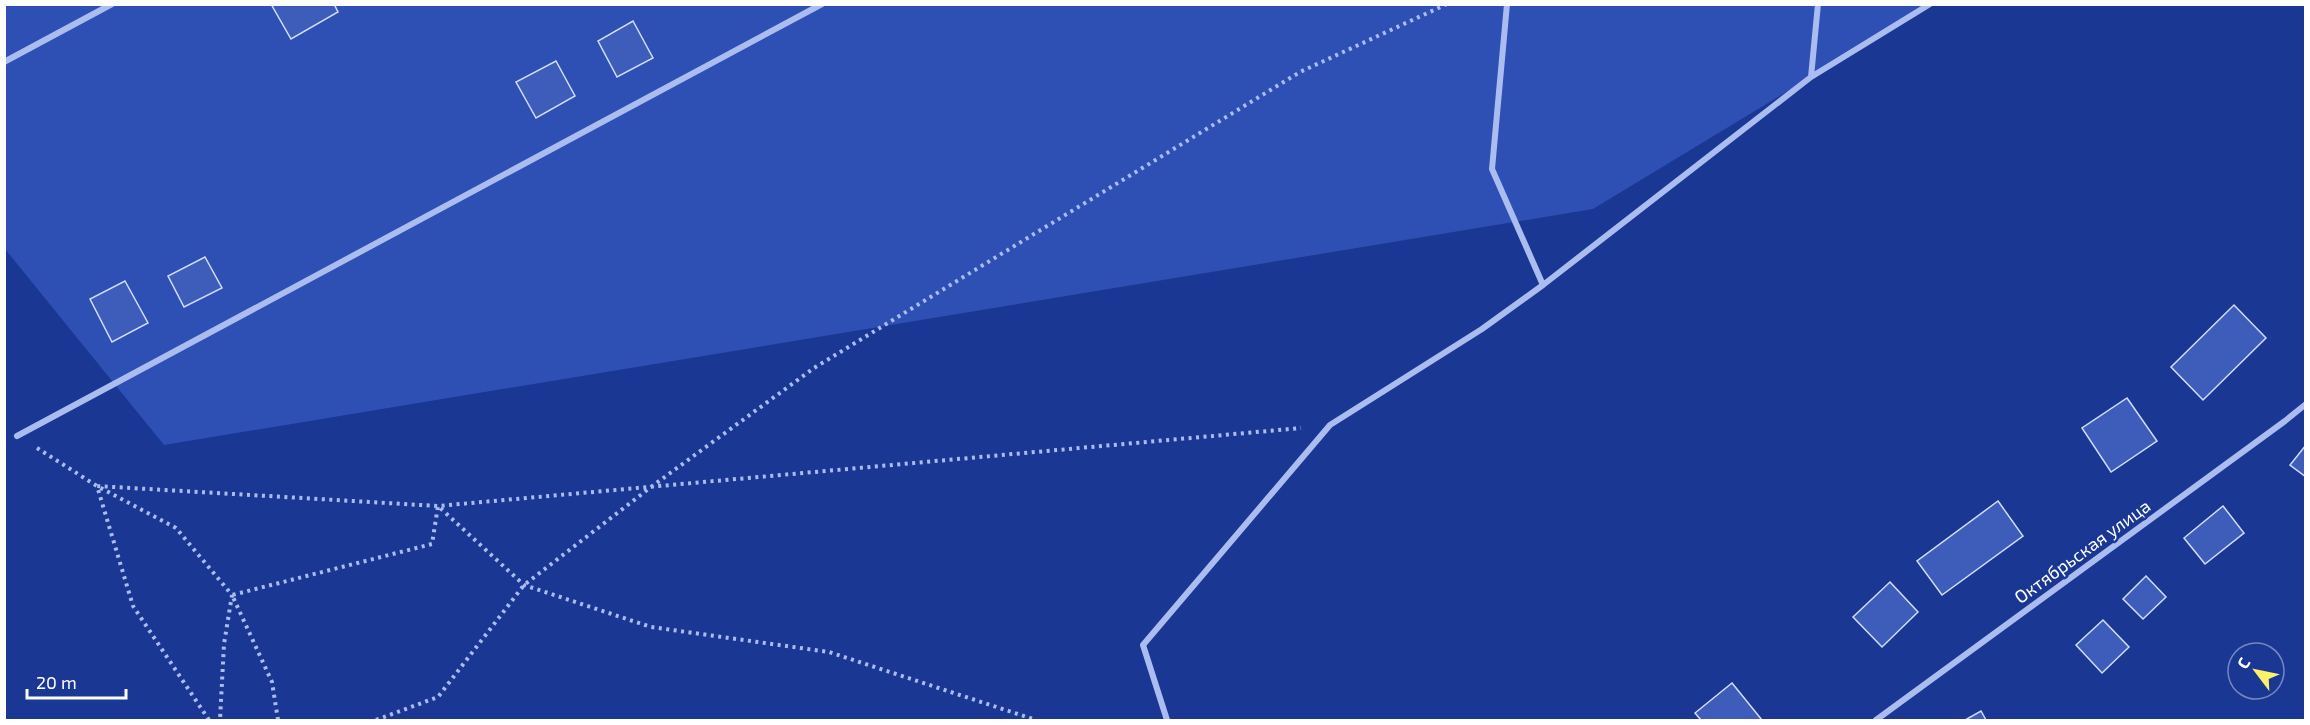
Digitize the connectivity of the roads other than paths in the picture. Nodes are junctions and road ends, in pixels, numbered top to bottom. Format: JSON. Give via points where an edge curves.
{"nodes":[{"id":1,"x":112,"y":4,"type":"edge"},
{"id":2,"x":822,"y":4,"type":"edge"},
{"id":3,"x":1507,"y":4,"type":"edge"},
{"id":4,"x":1818,"y":4,"type":"edge"},
{"id":5,"x":1930,"y":4,"type":"edge"},
{"id":6,"x":4,"y":62,"type":"edge"},
{"id":7,"x":1810,"y":77,"type":"junction"},
{"id":8,"x":1543,"y":285,"type":"junction"},
{"id":9,"x":2306,"y":404,"type":"edge"},
{"id":10,"x":17,"y":436,"type":"road end"},
{"id":11,"x":1167,"y":720,"type":"edge"},
{"id":12,"x":1876,"y":720,"type":"edge"}],
"edges":[{"from":1,"to":6,"type":"street"},
{"from":2,"to":10,"type":"street"},
{"from":3,"to":8,"type":"street","via":[[1492,169]]},
{"from":4,"to":7,"type":"street"},
{"from":5,"to":7,"type":"street"},
{"from":7,"to":8,"type":"street"},
{"from":8,"to":11,"type":"street","via":[[1482,329],[1330,425],[1143,645]]},
{"from":9,"to":12,"type":"street","name":"Октябрьская улица"}]}
